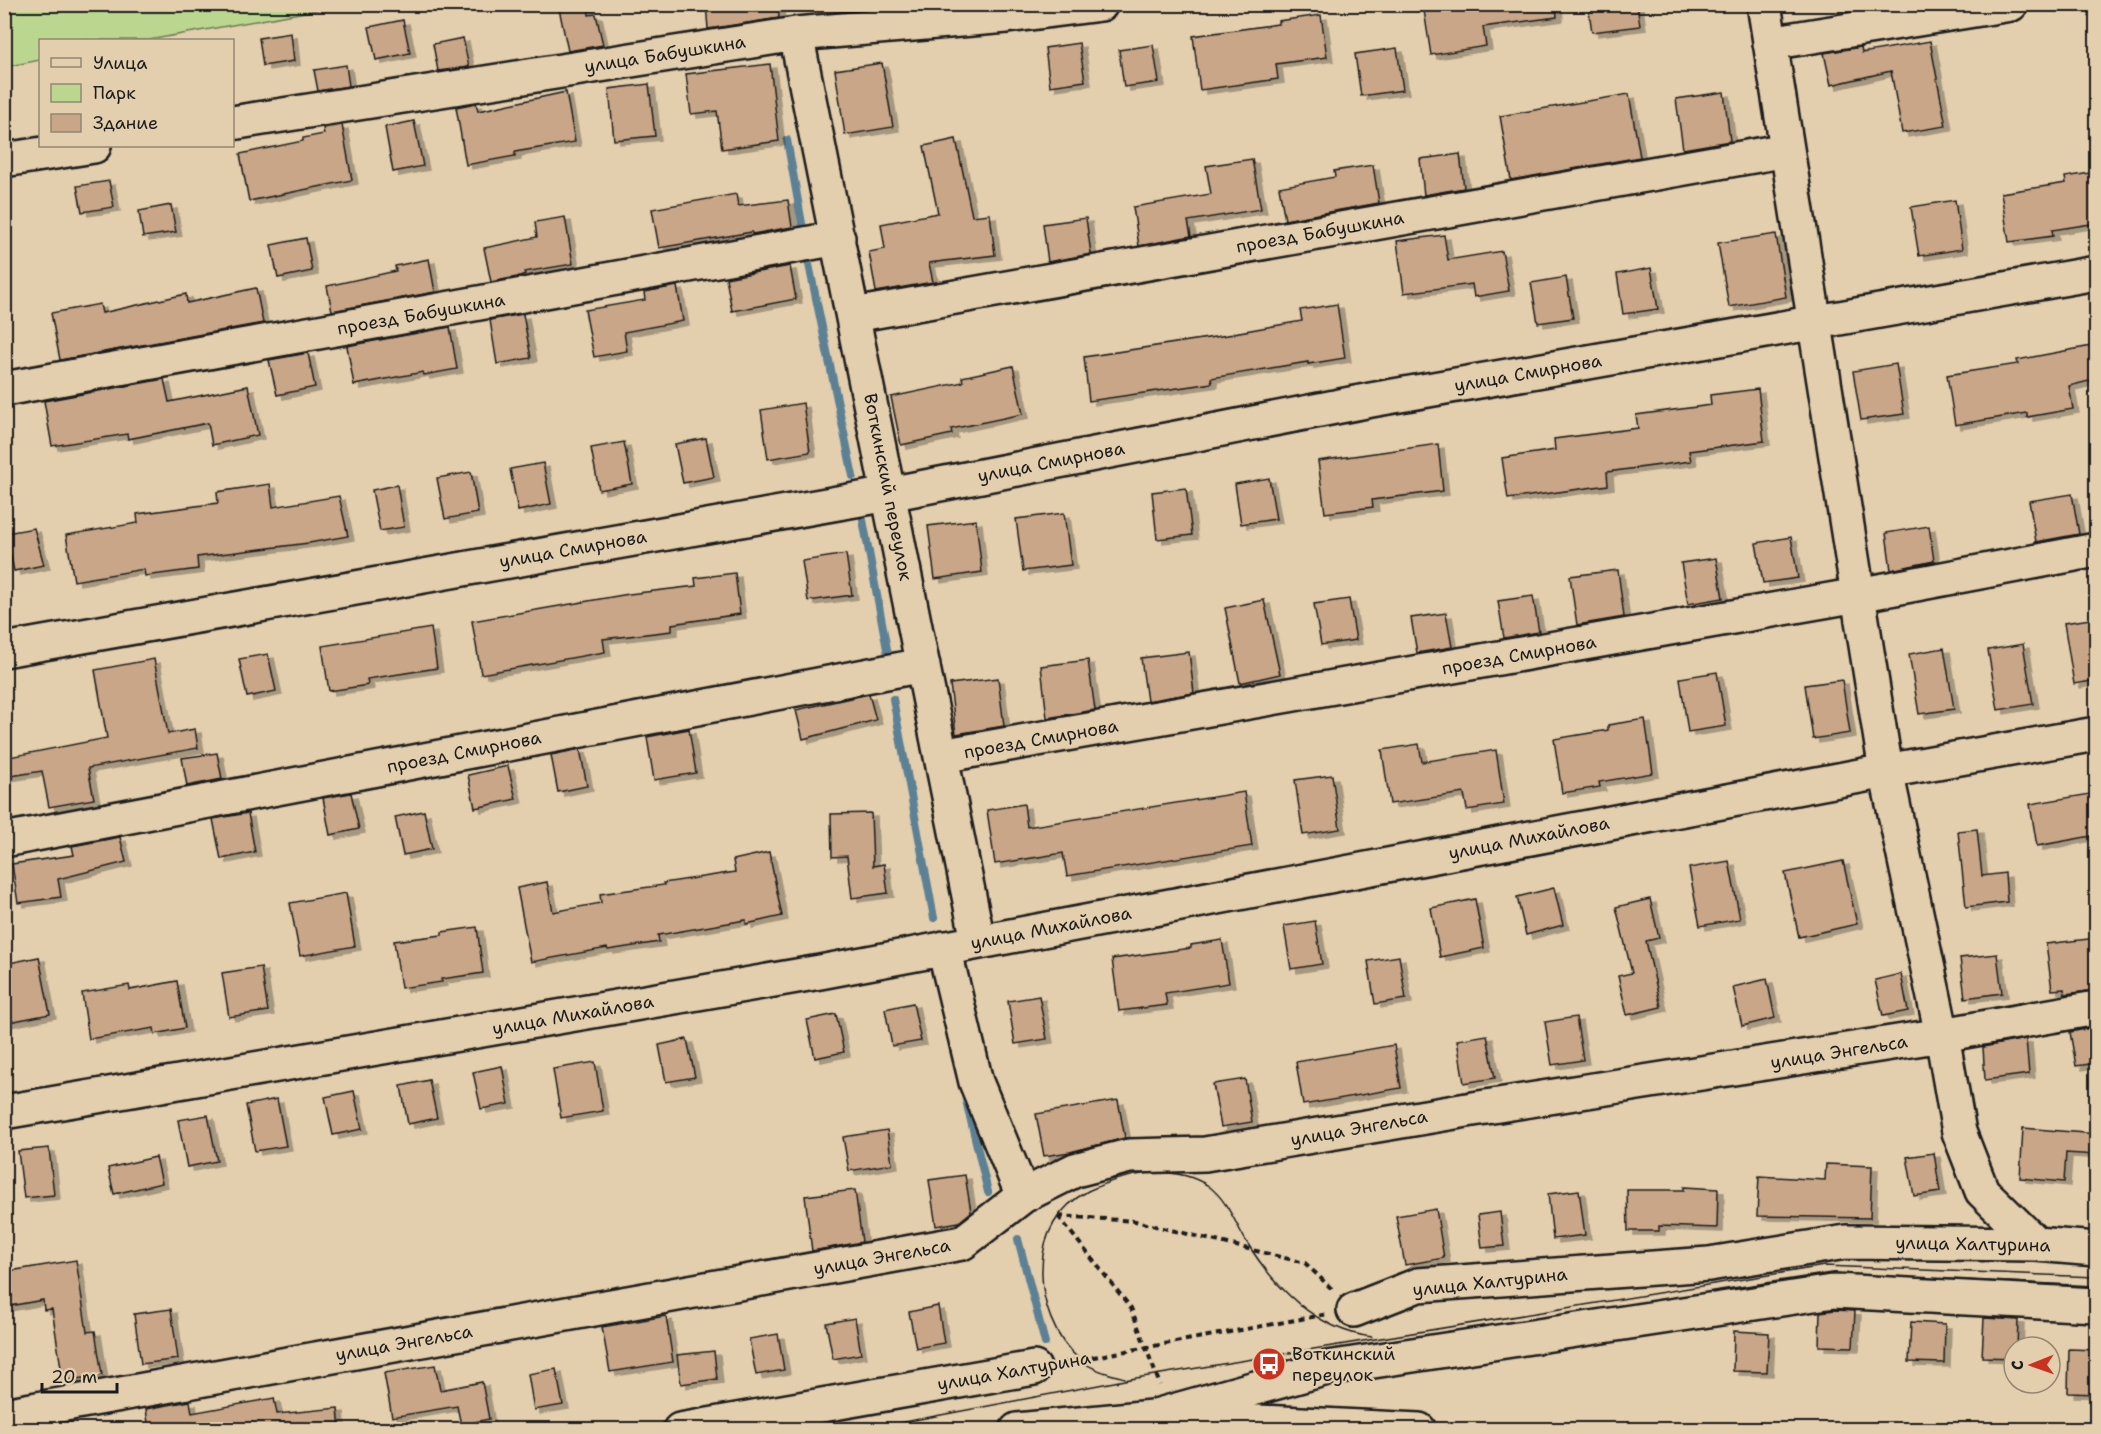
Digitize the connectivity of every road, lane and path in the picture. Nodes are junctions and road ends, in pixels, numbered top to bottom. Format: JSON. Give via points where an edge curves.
{"nodes":[{"id":1,"x":1101,"y":4,"type":"edge"},
{"id":2,"x":1764,"y":4,"type":"edge"},
{"id":3,"x":2011,"y":4,"type":"edge"},
{"id":4,"x":796,"y":34,"type":"junction"},
{"id":5,"x":1770,"y":43,"type":"junction"},
{"id":6,"x":234,"y":123,"type":"edge"},
{"id":7,"x":88,"y":147,"type":"edge"},
{"id":8,"x":1787,"y":150,"type":"junction"},
{"id":9,"x":4,"y":160,"type":"edge"},
{"id":10,"x":838,"y":238,"type":"junction"},
{"id":11,"x":2097,"y":273,"type":"edge"},
{"id":12,"x":854,"y":315,"type":"junction"},
{"id":13,"x":1814,"y":324,"type":"junction"},
{"id":14,"x":4,"y":389,"type":"edge"},
{"id":15,"x":889,"y":494,"type":"junction"},
{"id":16,"x":2097,"y":550,"type":"edge"},
{"id":17,"x":1858,"y":595,"type":"junction"},
{"id":18,"x":4,"y":650,"type":"edge"},
{"id":19,"x":923,"y":665,"type":"junction"},
{"id":20,"x":2097,"y":735,"type":"edge"},
{"id":21,"x":941,"y":756,"type":"junction"},
{"id":22,"x":1886,"y":771,"type":"junction"},
{"id":23,"x":4,"y":840,"type":"edge"},
{"id":24,"x":978,"y":941,"type":"junction"},
{"id":25,"x":944,"y":948,"type":"junction"},
{"id":26,"x":2097,"y":1008,"type":"edge"},
{"id":27,"x":1942,"y":1035,"type":"junction"},
{"id":28,"x":4,"y":1112,"type":"edge"},
{"id":29,"x":1023,"y":1196,"type":"junction"},
{"id":30,"x":1058,"y":1216,"type":"junction"},
{"id":31,"x":2036,"y":1244,"type":"junction"},
{"id":32,"x":2097,"y":1249,"type":"edge"},
{"id":33,"x":2097,"y":1305,"type":"edge"},
{"id":34,"x":1354,"y":1310,"type":"junction"},
{"id":35,"x":1146,"y":1348,"type":"junction"},
{"id":36,"x":1034,"y":1368,"type":"joint"},
{"id":37,"x":4,"y":1415,"type":"edge"},
{"id":38,"x":1151,"y":1423,"type":"edge"},
{"id":39,"x":680,"y":1430,"type":"edge"},
{"id":40,"x":1017,"y":1430,"type":"edge"},
{"id":41,"x":1419,"y":1430,"type":"edge"}],
"edges":[{"from":1,"to":4,"type":"street","name":"улица Бабушкина"},
{"from":2,"to":5,"type":"street"},
{"from":3,"to":5,"type":"street"},
{"from":4,"to":6,"type":"street","name":"улица Бабушкина"},
{"from":4,"to":10,"type":"street","name":"Воткинский переулок"},
{"from":5,"to":8,"type":"street"},
{"from":7,"to":9,"type":"street"},
{"from":8,"to":12,"type":"street","name":"проезд Бабушкина"},
{"from":8,"to":13,"type":"street"},
{"from":10,"to":12,"type":"street","name":"Воткинский переулок"},
{"from":10,"to":14,"type":"street","name":"проезд Бабушкина"},
{"from":11,"to":13,"type":"street","name":"улица Смирнова"},
{"from":12,"to":15,"type":"street","name":"Воткинский переулок"},
{"from":13,"to":15,"type":"street","name":"улица Смирнова","via":[[1371,400]]},
{"from":13,"to":17,"type":"street"},
{"from":15,"to":18,"type":"street","name":"улица Смирнова"},
{"from":15,"to":19,"type":"street","name":"Воткинский переулок"},
{"from":16,"to":17,"type":"street","name":"проезд Смирнова"},
{"from":17,"to":21,"type":"street","name":"проезд Смирнова"},
{"from":17,"to":22,"type":"street"},
{"from":19,"to":21,"type":"street","name":"Воткинский переулок"},
{"from":19,"to":23,"type":"street","name":"проезд Смирнова"},
{"from":20,"to":22,"type":"street","name":"улица Михайлова"},
{"from":21,"to":24,"type":"street","name":"Воткинский переулок"},
{"from":22,"to":24,"type":"street","name":"улица Михайлова"},
{"from":22,"to":27,"type":"street"},
{"from":24,"to":25,"type":"street","name":"улица Михайлова"},
{"from":25,"to":28,"type":"street","name":"улица Михайлова"},
{"from":25,"to":29,"type":"street","via":[[976,1082]]},
{"from":26,"to":27,"type":"street","name":"улица Энгельса"},
{"from":27,"to":29,"type":"street","name":"улица Энгельса","via":[[1205,1154],[1129,1156],[1076,1170]]},
{"from":27,"to":31,"type":"street","via":[[1959,1132],[1982,1191]]},
{"from":29,"to":30,"type":"path"},
{"from":29,"to":37,"type":"street","name":"улица Энгельса","via":[[962,1243]]},
{"from":30,"to":34,"type":"path","via":[[1135,1221],[1305,1263]]},
{"from":30,"to":35,"type":"path","via":[[1131,1308]]},
{"from":31,"to":32,"type":"street","name":"улица Халтурина"},
{"from":31,"to":34,"type":"street","name":"улица Халтурина","via":[[1846,1242],[1709,1264],[1418,1285]]},
{"from":33,"to":38,"type":"street","via":[[1834,1291],[1327,1368]]},
{"from":34,"to":35,"type":"path","name":"улица Халтурина"},
{"from":35,"to":36,"type":"path","name":"улица Халтурина"},
{"from":35,"to":38,"type":"path","via":[[1162,1391]]},
{"from":36,"to":39,"type":"street","name":"улица Халтурина"},
{"from":38,"to":40,"type":"street"},
{"from":38,"to":41,"type":"street"}]}
